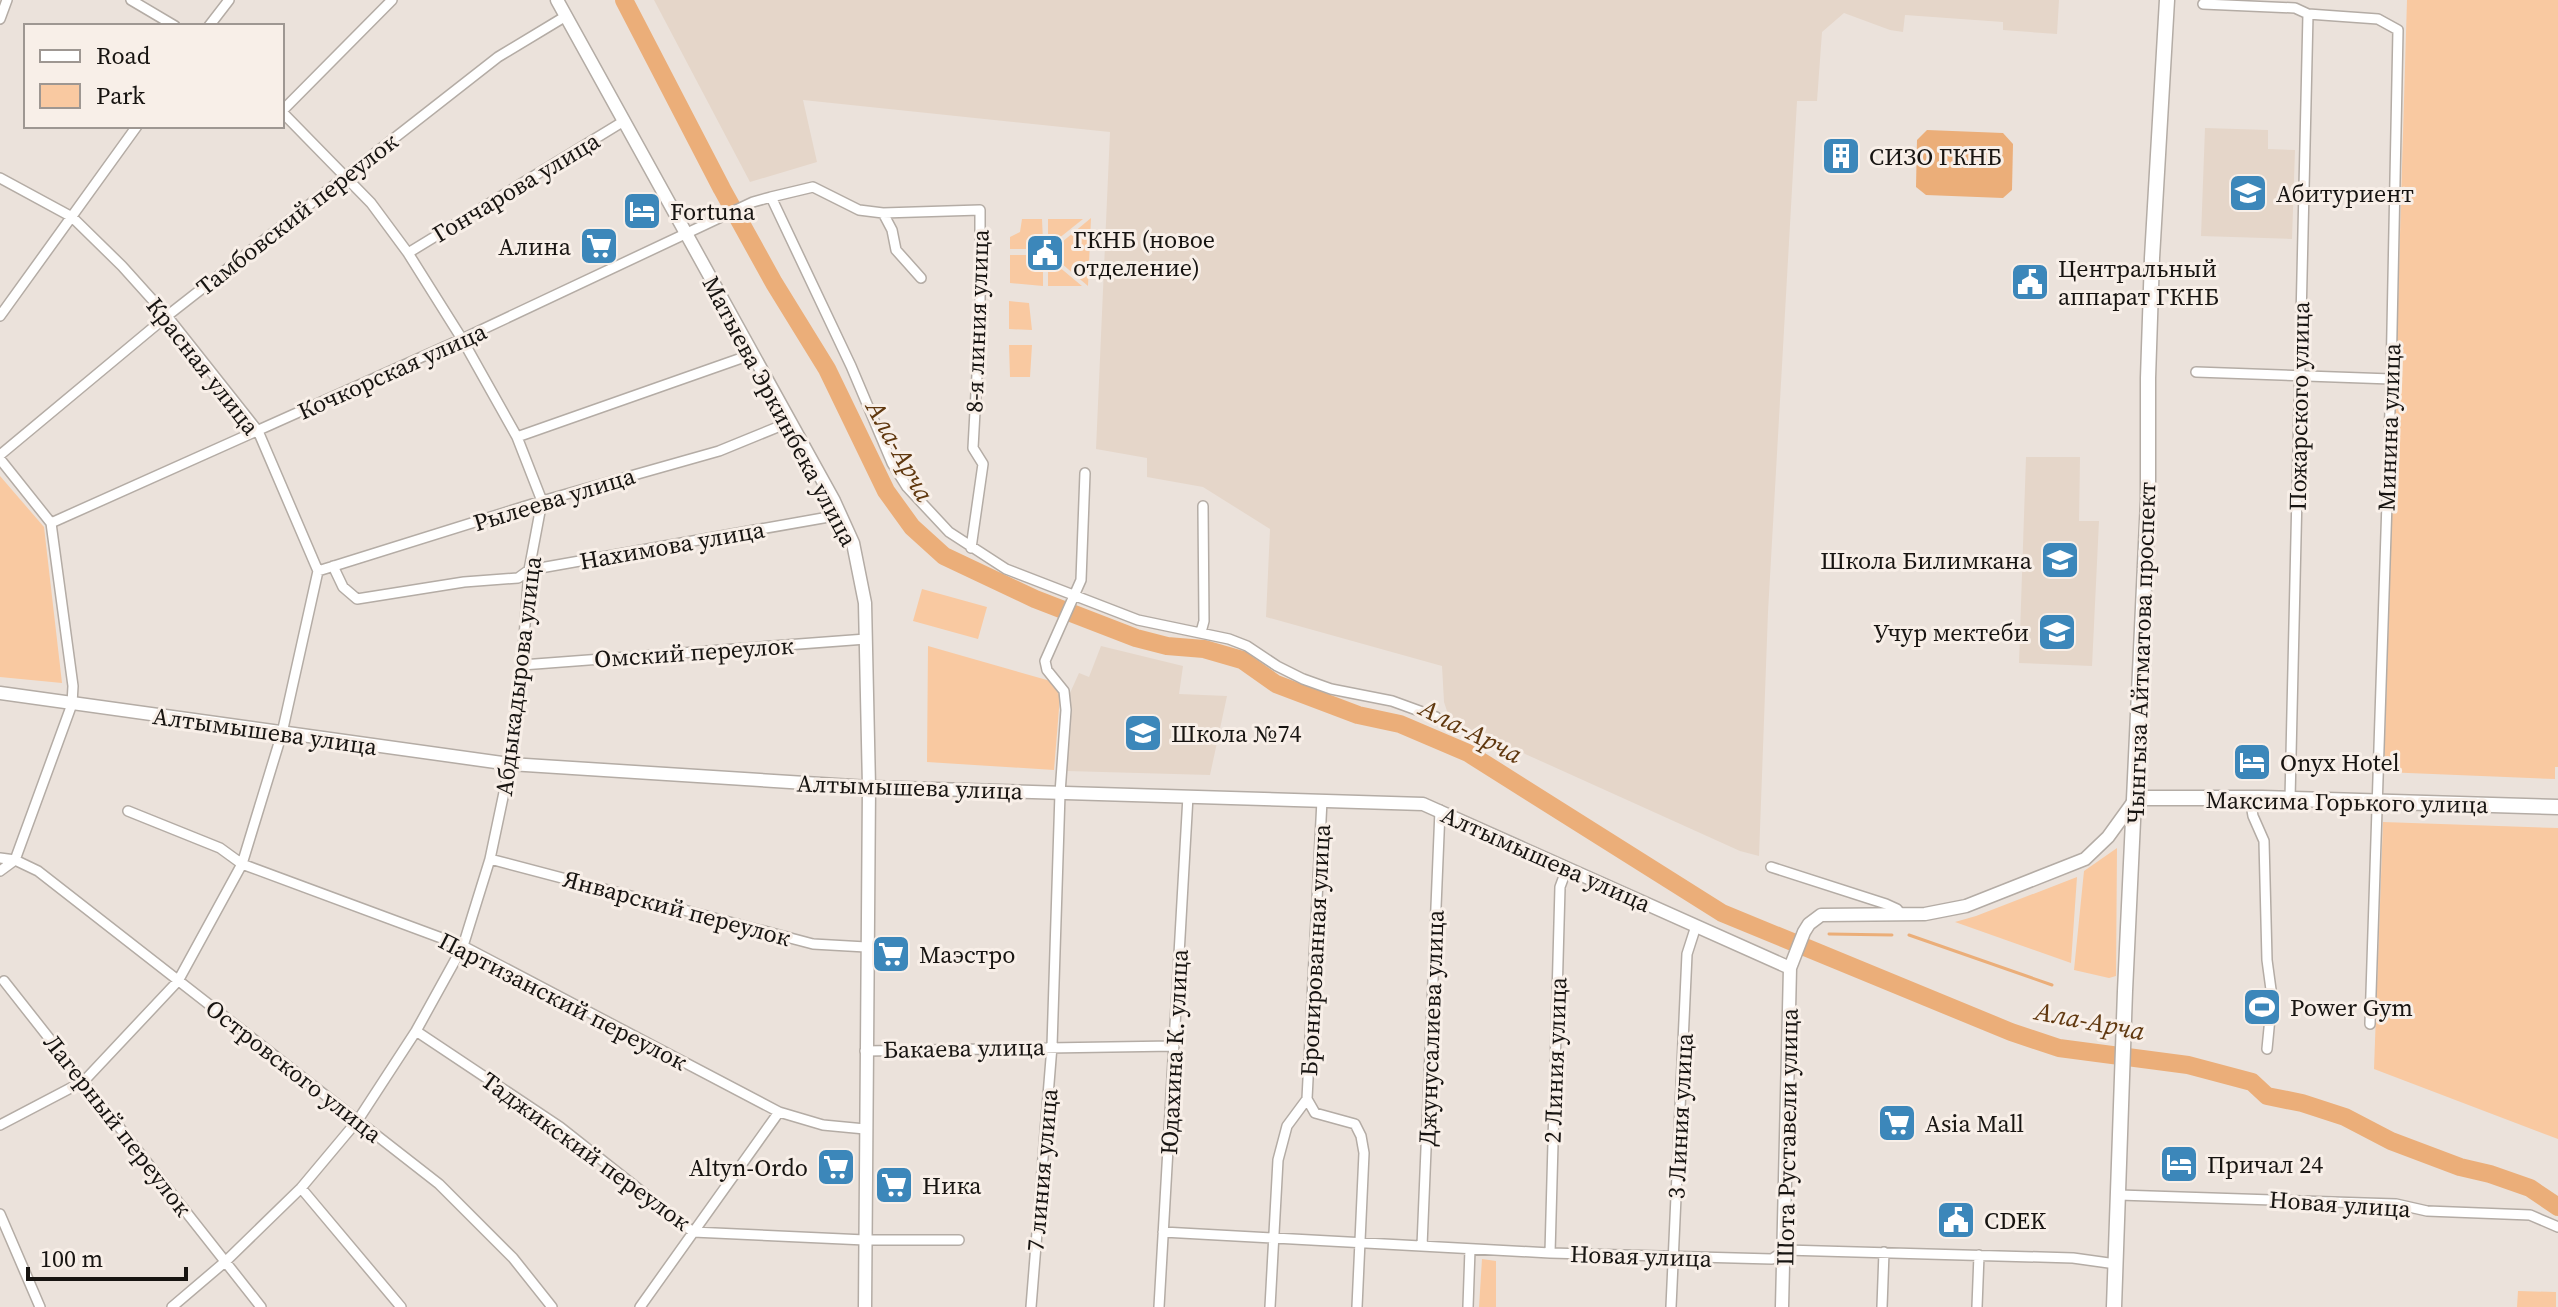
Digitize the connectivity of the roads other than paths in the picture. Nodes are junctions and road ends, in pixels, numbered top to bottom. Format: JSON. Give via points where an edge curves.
{"nodes":[{"id":1,"x":7,"y":0,"type":"edge"},
{"id":2,"x":131,"y":0,"type":"edge"},
{"id":3,"x":229,"y":0,"type":"edge"},
{"id":4,"x":392,"y":0,"type":"edge"},
{"id":5,"x":557,"y":0,"type":"edge"},
{"id":6,"x":2167,"y":0,"type":"edge"},
{"id":7,"x":2203,"y":4,"type":"dead end"},
{"id":8,"x":2308,"y":14,"type":"junction"},
{"id":9,"x":566,"y":16,"type":"junction"},
{"id":10,"x":0,"y":19,"type":"edge"},
{"id":11,"x":172,"y":24,"type":"edge"},
{"id":12,"x":211,"y":24,"type":"edge"},
{"id":13,"x":284,"y":109,"type":"edge"},
{"id":14,"x":284,"y":113,"type":"edge"},
{"id":15,"x":624,"y":121,"type":"junction"},
{"id":16,"x":136,"y":128,"type":"edge"},
{"id":17,"x":344,"y":177,"type":"junction"},
{"id":18,"x":0,"y":178,"type":"edge"},
{"id":19,"x":771,"y":197,"type":"junction"},
{"id":20,"x":883,"y":213,"type":"junction"},
{"id":21,"x":72,"y":217,"type":"junction"},
{"id":22,"x":719,"y":218,"type":"joint"},
{"id":23,"x":687,"y":235,"type":"junction"},
{"id":24,"x":408,"y":253,"type":"junction"},
{"id":25,"x":921,"y":278,"type":"dead end"},
{"id":26,"x":0,"y":316,"type":"edge"},
{"id":27,"x":167,"y":316,"type":"junction"},
{"id":28,"x":462,"y":339,"type":"junction"},
{"id":29,"x":753,"y":354,"type":"junction"},
{"id":30,"x":2196,"y":372,"type":"dead end"},
{"id":31,"x":2299,"y":376,"type":"junction"},
{"id":32,"x":2391,"y":379,"type":"junction"},
{"id":33,"x":790,"y":422,"type":"junction"},
{"id":34,"x":258,"y":431,"type":"junction"},
{"id":35,"x":517,"y":437,"type":"junction"},
{"id":36,"x":0,"y":457,"type":"edge"},
{"id":37,"x":1085,"y":473,"type":"dead end"},
{"id":38,"x":542,"y":501,"type":"junction"},
{"id":39,"x":1203,"y":506,"type":"dead end"},
{"id":40,"x":840,"y":515,"type":"junction"},
{"id":41,"x":51,"y":523,"type":"junction"},
{"id":42,"x":971,"y":548,"type":"junction"},
{"id":43,"x":333,"y":566,"type":"junction"},
{"id":44,"x":529,"y":570,"type":"junction"},
{"id":45,"x":318,"y":571,"type":"junction"},
{"id":46,"x":1074,"y":595,"type":"junction"},
{"id":47,"x":1201,"y":632,"type":"junction"},
{"id":48,"x":866,"y":639,"type":"junction"},
{"id":49,"x":522,"y":665,"type":"junction"},
{"id":50,"x":0,"y":693,"type":"edge"},
{"id":51,"x":72,"y":704,"type":"junction"},
{"id":52,"x":1436,"y":717,"type":"dead end"},
{"id":53,"x":282,"y":733,"type":"junction"},
{"id":54,"x":510,"y":764,"type":"junction"},
{"id":55,"x":869,"y":787,"type":"junction"},
{"id":56,"x":1060,"y":793,"type":"junction"},
{"id":57,"x":1188,"y":796,"type":"junction"},
{"id":58,"x":2136,"y":798,"type":"junction"},
{"id":59,"x":2250,"y":799,"type":"junction"},
{"id":60,"x":2290,"y":799,"type":"junction"},
{"id":61,"x":1322,"y":800,"type":"junction"},
{"id":62,"x":2377,"y":801,"type":"junction"},
{"id":63,"x":2558,"y":807,"type":"edge"},
{"id":64,"x":1440,"y":810,"type":"junction"},
{"id":65,"x":128,"y":811,"type":"dead end"},
{"id":66,"x":0,"y":858,"type":"edge"},
{"id":67,"x":490,"y":859,"type":"junction"},
{"id":68,"x":15,"y":860,"type":"junction"},
{"id":69,"x":242,"y":864,"type":"junction"},
{"id":70,"x":1771,"y":867,"type":"dead end"},
{"id":71,"x":1567,"y":868,"type":"junction"},
{"id":72,"x":0,"y":871,"type":"edge"},
{"id":73,"x":1901,"y":914,"type":"junction"},
{"id":74,"x":1696,"y":926,"type":"junction"},
{"id":75,"x":463,"y":946,"type":"junction"},
{"id":76,"x":866,"y":947,"type":"junction"},
{"id":77,"x":1791,"y":963,"type":"junction"},
{"id":78,"x":4,"y":981,"type":"dead end"},
{"id":79,"x":178,"y":981,"type":"junction"},
{"id":80,"x":2370,"y":1024,"type":"dead end"},
{"id":81,"x":416,"y":1031,"type":"junction"},
{"id":82,"x":1052,"y":1046,"type":"junction"},
{"id":83,"x":1174,"y":1046,"type":"junction"},
{"id":84,"x":2267,"y":1049,"type":"dead end"},
{"id":85,"x":865,"y":1051,"type":"junction"},
{"id":86,"x":84,"y":1081,"type":"junction"},
{"id":87,"x":1307,"y":1099,"type":"junction"},
{"id":88,"x":779,"y":1112,"type":"junction"},
{"id":89,"x":358,"y":1120,"type":"junction"},
{"id":90,"x":0,"y":1125,"type":"edge"},
{"id":91,"x":865,"y":1129,"type":"junction"},
{"id":92,"x":301,"y":1188,"type":"junction"},
{"id":93,"x":2119,"y":1195,"type":"junction"},
{"id":94,"x":0,"y":1214,"type":"edge"},
{"id":95,"x":2558,"y":1227,"type":"edge"},
{"id":96,"x":693,"y":1232,"type":"junction"},
{"id":97,"x":1163,"y":1232,"type":"junction"},
{"id":98,"x":1273,"y":1239,"type":"junction"},
{"id":99,"x":865,"y":1240,"type":"junction"},
{"id":100,"x":959,"y":1240,"type":"dead end"},
{"id":101,"x":1358,"y":1243,"type":"junction"},
{"id":102,"x":1422,"y":1246,"type":"junction"},
{"id":103,"x":1470,"y":1249,"type":"junction"},
{"id":104,"x":1785,"y":1250,"type":"junction"},
{"id":105,"x":1884,"y":1252,"type":"junction"},
{"id":106,"x":1550,"y":1253,"type":"junction"},
{"id":107,"x":1979,"y":1255,"type":"junction"},
{"id":108,"x":1674,"y":1256,"type":"junction"},
{"id":109,"x":226,"y":1261,"type":"junction"},
{"id":110,"x":2116,"y":1264,"type":"junction"},
{"id":111,"x":40,"y":1307,"type":"edge"},
{"id":112,"x":172,"y":1307,"type":"edge"},
{"id":113,"x":261,"y":1307,"type":"edge"},
{"id":114,"x":401,"y":1307,"type":"edge"},
{"id":115,"x":552,"y":1307,"type":"edge"},
{"id":116,"x":640,"y":1307,"type":"edge"},
{"id":117,"x":865,"y":1307,"type":"edge"},
{"id":118,"x":1031,"y":1307,"type":"edge"},
{"id":119,"x":1159,"y":1307,"type":"edge"},
{"id":120,"x":1270,"y":1307,"type":"edge"},
{"id":121,"x":1357,"y":1307,"type":"edge"},
{"id":122,"x":1468,"y":1307,"type":"edge"},
{"id":123,"x":1671,"y":1307,"type":"edge"},
{"id":124,"x":1782,"y":1307,"type":"edge"},
{"id":125,"x":1882,"y":1307,"type":"edge"},
{"id":126,"x":1977,"y":1307,"type":"edge"},
{"id":127,"x":2114,"y":1307,"type":"edge"}],
"edges":[{"from":1,"to":10,"type":"street"},
{"from":2,"to":11,"type":"street"},
{"from":3,"to":12,"type":"street"},
{"from":4,"to":13,"type":"street"},
{"from":5,"to":9,"type":"main road","name":"Матыева Эркинбека улица"},
{"from":6,"to":58,"type":"main road","name":"Чынгыза Айтматова проспект","via":[[2152,258]]},
{"from":7,"to":8,"type":"street","name":"Минина улица","via":[[2295,8]]},
{"from":8,"to":31,"type":"street","name":"Пожарского улица"},
{"from":8,"to":32,"type":"street","name":"Минина улица","via":[[2378,19],[2398,30]]},
{"from":9,"to":15,"type":"main road","name":"Матыева Эркинбека улица"},
{"from":9,"to":17,"type":"street","name":"Тамбовский переулок","via":[[498,57]]},
{"from":14,"to":17,"type":"street"},
{"from":15,"to":23,"type":"main road","name":"Матыева Эркинбека улица"},
{"from":15,"to":24,"type":"street","name":"Гончарова улица"},
{"from":16,"to":21,"type":"street"},
{"from":17,"to":24,"type":"street"},
{"from":17,"to":27,"type":"street","name":"Тамбовский переулок"},
{"from":18,"to":21,"type":"street","name":"Красная улица"},
{"from":19,"to":20,"type":"street","name":"8-я линия улица","via":[[813,187],[859,210]]},
{"from":19,"to":22,"type":"street","name":"8-я линия улица"},
{"from":19,"to":42,"type":"street","via":[[892,463],[933,518]]},
{"from":20,"to":25,"type":"street","via":[[896,250]]},
{"from":20,"to":42,"type":"street","name":"8-я линия улица","via":[[980,210],[973,448],[983,464]]},
{"from":21,"to":26,"type":"street"},
{"from":21,"to":27,"type":"street","name":"Красная улица"},
{"from":22,"to":23,"type":"street","name":"Кочкорская улица"},
{"from":23,"to":28,"type":"street","name":"Кочкорская улица"},
{"from":23,"to":29,"type":"main road","name":"Матыева Эркинбека улица"},
{"from":24,"to":28,"type":"street"},
{"from":27,"to":34,"type":"street","name":"Красная улица"},
{"from":27,"to":36,"type":"street","name":"Тамбовский переулок"},
{"from":28,"to":34,"type":"street","name":"Кочкорская улица"},
{"from":28,"to":35,"type":"street"},
{"from":29,"to":33,"type":"main road","name":"Матыева Эркинбека улица"},
{"from":29,"to":35,"type":"street"},
{"from":30,"to":31,"type":"street"},
{"from":31,"to":32,"type":"street"},
{"from":31,"to":60,"type":"street","name":"Пожарского улица"},
{"from":32,"to":62,"type":"street","name":"Минина улица"},
{"from":33,"to":38,"type":"street","name":"Рылеева улица","via":[[719,451]]},
{"from":33,"to":40,"type":"main road","name":"Матыева Эркинбека улица"},
{"from":34,"to":41,"type":"street","name":"Кочкорская улица"},
{"from":34,"to":45,"type":"street","name":"Красная улица"},
{"from":35,"to":38,"type":"street"},
{"from":36,"to":41,"type":"street"},
{"from":37,"to":46,"type":"street","via":[[1081,580]]},
{"from":38,"to":43,"type":"street","name":"Рылеева улица"},
{"from":38,"to":44,"type":"street","name":"Абдыкадырова улица"},
{"from":39,"to":47,"type":"street"},
{"from":40,"to":44,"type":"street","name":"Нахимова улица"},
{"from":40,"to":48,"type":"main road","name":"Матыева Эркинбека улица","via":[[862,580]]},
{"from":41,"to":51,"type":"street"},
{"from":42,"to":46,"type":"street","via":[[1006,569]]},
{"from":43,"to":44,"type":"street","name":"Нахимова улица","via":[[343,587],[357,599],[518,578]]},
{"from":43,"to":45,"type":"street","name":"Рылеева улица"},
{"from":44,"to":49,"type":"street","name":"Абдыкадырова улица"},
{"from":45,"to":53,"type":"street"},
{"from":46,"to":47,"type":"street","via":[[1138,620]]},
{"from":46,"to":56,"type":"street","name":"7 линия улица","via":[[1045,661],[1066,698]]},
{"from":47,"to":52,"type":"street","via":[[1247,646],[1318,684]]},
{"from":48,"to":49,"type":"street","name":"Омский переулок"},
{"from":48,"to":55,"type":"main road","name":"Матыева Эркинбека улица"},
{"from":49,"to":54,"type":"street","name":"Абдыкадырова улица"},
{"from":50,"to":51,"type":"main road","name":"Алтымышева улица"},
{"from":51,"to":53,"type":"main road","name":"Алтымышева улица"},
{"from":51,"to":68,"type":"street"},
{"from":53,"to":54,"type":"main road","name":"Алтымышева улица"},
{"from":53,"to":69,"type":"street"},
{"from":54,"to":55,"type":"main road","name":"Алтымышева улица"},
{"from":54,"to":67,"type":"street","name":"Абдыкадырова улица"},
{"from":55,"to":56,"type":"main road","name":"Алтымышева улица"},
{"from":55,"to":76,"type":"main road","name":"Матыева Эркинбека улица"},
{"from":56,"to":57,"type":"main road","name":"Алтымышева улица"},
{"from":56,"to":82,"type":"street","name":"7 линия улица"},
{"from":57,"to":61,"type":"main road","name":"Алтымышева улица"},
{"from":57,"to":83,"type":"street","name":"Юдахина К. улица"},
{"from":58,"to":59,"type":"main road","name":"Максима Горького улица"},
{"from":58,"to":73,"type":"main road","via":[[2085,859],[1966,906]]},
{"from":58,"to":93,"type":"main road","name":"Чынгыза Айтматова проспект"},
{"from":59,"to":60,"type":"main road","name":"Максима Горького улица"},
{"from":59,"to":84,"type":"street","via":[[2264,841],[2272,997]]},
{"from":60,"to":62,"type":"main road","name":"Максима Горького улица"},
{"from":61,"to":64,"type":"main road","name":"Алтымышева улица","via":[[1407,803]]},
{"from":61,"to":87,"type":"street","name":"Бронированная улица"},
{"from":62,"to":63,"type":"main road","name":"Максима Горького улица"},
{"from":62,"to":80,"type":"street","name":"Минина улица"},
{"from":64,"to":71,"type":"main road","name":"Алтымышева улица"},
{"from":64,"to":102,"type":"street","name":"Джунусалиева улица"},
{"from":65,"to":69,"type":"street","name":"Партизанский переулок","via":[[220,848]]},
{"from":66,"to":68,"type":"street"},
{"from":67,"to":75,"type":"street","name":"Абдыкадырова улица"},
{"from":67,"to":76,"type":"street","name":"Январский переулок","via":[[813,944]]},
{"from":68,"to":72,"type":"street"},
{"from":68,"to":79,"type":"street","name":"Островского улица","via":[[38,871]]},
{"from":69,"to":75,"type":"street","name":"Партизанский переулок"},
{"from":69,"to":79,"type":"street"},
{"from":70,"to":73,"type":"street","via":[[1886,904]]},
{"from":71,"to":74,"type":"main road","name":"Алтымышева улица"},
{"from":71,"to":106,"type":"street","name":"2 Линия улица","via":[[1560,887]]},
{"from":73,"to":77,"type":"main road","via":[[1827,913],[1814,918]]},
{"from":74,"to":77,"type":"main road","name":"Алтымышева улица"},
{"from":74,"to":108,"type":"street","name":"3 Линия улица","via":[[1687,954]]},
{"from":75,"to":81,"type":"street","name":"Абдыкадырова улица"},
{"from":75,"to":88,"type":"street","name":"Партизанский переулок"},
{"from":76,"to":85,"type":"main road","name":"Матыева Эркинбека улица"},
{"from":77,"to":104,"type":"main road","name":"Шота Руставели улица"},
{"from":78,"to":86,"type":"street","name":"Лагерный переулок"},
{"from":79,"to":86,"type":"street"},
{"from":79,"to":89,"type":"street","name":"Островского улица"},
{"from":81,"to":89,"type":"street","name":"Абдыкадырова улица"},
{"from":81,"to":96,"type":"street","name":"Таджикский переулок","via":[[560,1127]]},
{"from":82,"to":83,"type":"street","name":"Бакаева улица"},
{"from":82,"to":85,"type":"street","name":"Бакаева улица"},
{"from":82,"to":118,"type":"street","name":"7 линия улица"},
{"from":83,"to":97,"type":"street","name":"Юдахина К. улица"},
{"from":85,"to":91,"type":"main road","name":"Бакаева улица"},
{"from":86,"to":90,"type":"street"},
{"from":86,"to":109,"type":"street","name":"Лагерный переулок"},
{"from":87,"to":98,"type":"street","name":"Бронированная улица","via":[[1287,1126],[1278,1160]]},
{"from":87,"to":101,"type":"street","name":"Бронированная улица","via":[[1315,1113],[1355,1124],[1361,1136]]},
{"from":88,"to":91,"type":"street","name":"Партизанский переулок","via":[[823,1125]]},
{"from":88,"to":96,"type":"street"},
{"from":89,"to":92,"type":"street","name":"Абдыкадырова улица"},
{"from":89,"to":115,"type":"street","name":"Островского улица","via":[[439,1184],[513,1258]]},
{"from":91,"to":99,"type":"main road","name":"Бакаева улица"},
{"from":92,"to":109,"type":"street","name":"Абдыкадырова улица"},
{"from":92,"to":114,"type":"street"},
{"from":93,"to":95,"type":"street","name":"Новая улица","via":[[2396,1204],[2427,1211],[2530,1215]]},
{"from":93,"to":110,"type":"main road","name":"Чынгыза Айтматова проспект"},
{"from":94,"to":111,"type":"street"},
{"from":96,"to":99,"type":"street","name":"Таджикский переулок"},
{"from":96,"to":116,"type":"street"},
{"from":97,"to":98,"type":"street","name":"Новая улица"},
{"from":97,"to":119,"type":"street","name":"Юдахина К. улица"},
{"from":98,"to":101,"type":"street","name":"Новая улица"},
{"from":98,"to":120,"type":"street","name":"Бронированная улица"},
{"from":99,"to":100,"type":"street","name":"Таджикский переулок"},
{"from":99,"to":117,"type":"main road","name":"Бакаева улица"},
{"from":101,"to":102,"type":"street","name":"Новая улица"},
{"from":101,"to":121,"type":"street","name":"Бронированная улица"},
{"from":102,"to":103,"type":"street","name":"Новая улица"},
{"from":103,"to":106,"type":"street","name":"Новая улица"},
{"from":103,"to":122,"type":"street"},
{"from":104,"to":105,"type":"street","name":"Новая улица"},
{"from":104,"to":108,"type":"street","name":"Новая улица","via":[[1772,1259]]},
{"from":104,"to":124,"type":"main road","name":"Шота Руставели улица"},
{"from":105,"to":107,"type":"street","name":"Новая улица"},
{"from":105,"to":125,"type":"street"},
{"from":106,"to":108,"type":"street","name":"Новая улица"},
{"from":107,"to":110,"type":"street","name":"Новая улица"},
{"from":107,"to":126,"type":"street"},
{"from":108,"to":123,"type":"street","name":"3 Линия улица"},
{"from":109,"to":112,"type":"street","name":"Абдыкадырова улица"},
{"from":109,"to":113,"type":"street","name":"Лагерный переулок"},
{"from":110,"to":127,"type":"main road","name":"Чынгыза Айтматова проспект"}]}
